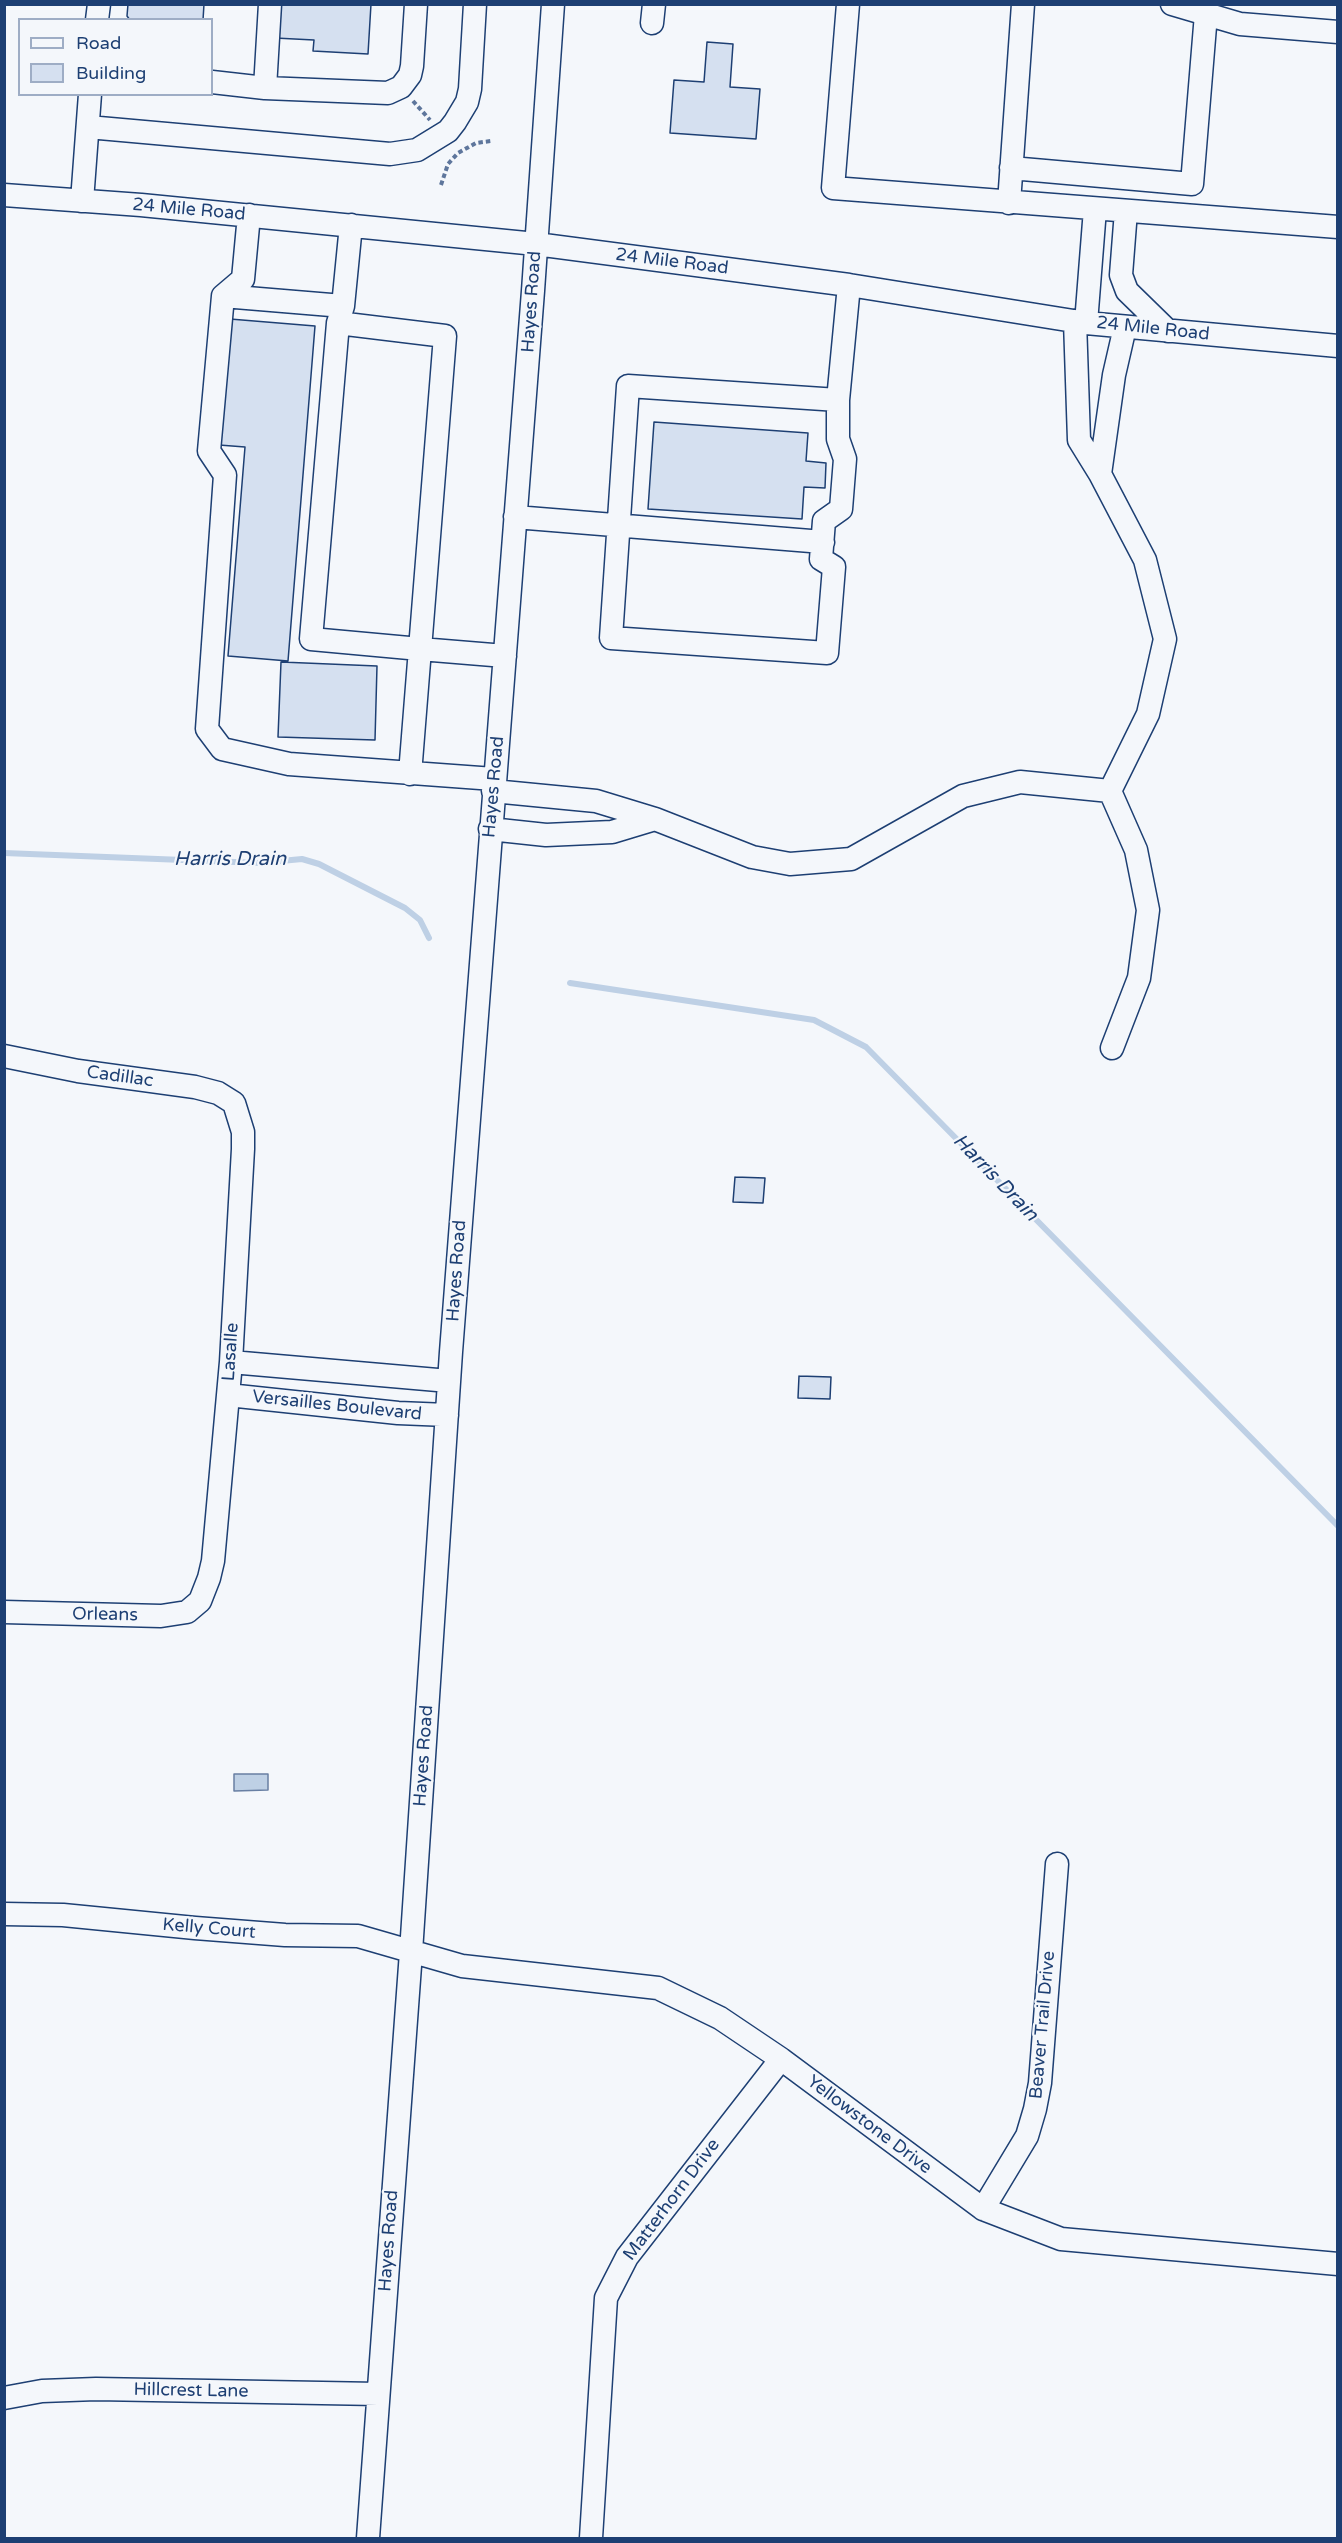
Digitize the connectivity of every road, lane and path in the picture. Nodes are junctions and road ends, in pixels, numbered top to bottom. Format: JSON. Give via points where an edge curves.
{"nodes":[{"id":1,"x":270,"y":4,"type":"edge"},
{"id":2,"x":416,"y":4,"type":"edge"},
{"id":3,"x":475,"y":4,"type":"edge"},
{"id":4,"x":553,"y":4,"type":"edge"},
{"id":5,"x":848,"y":4,"type":"edge"},
{"id":6,"x":1023,"y":4,"type":"edge"},
{"id":7,"x":1172,"y":4,"type":"edge"},
{"id":8,"x":1206,"y":14,"type":"junction"},
{"id":9,"x":1338,"y":32,"type":"edge"},
{"id":10,"x":213,"y":82,"type":"edge"},
{"id":11,"x":265,"y":88,"type":"junction"},
{"id":12,"x":90,"y":96,"type":"edge"},
{"id":13,"x":410,"y":97,"type":"dead end"},
{"id":14,"x":434,"y":125,"type":"dead end"},
{"id":15,"x":88,"y":128,"type":"junction"},
{"id":16,"x":490,"y":141,"type":"dead end"},
{"id":17,"x":1011,"y":168,"type":"junction"},
{"id":18,"x":1192,"y":184,"type":"junction"},
{"id":19,"x":441,"y":185,"type":"dead end"},
{"id":20,"x":4,"y":195,"type":"edge"},
{"id":21,"x":82,"y":201,"type":"junction"},
{"id":22,"x":1009,"y":203,"type":"junction"},
{"id":23,"x":1095,"y":209,"type":"junction"},
{"id":24,"x":1126,"y":211,"type":"junction"},
{"id":25,"x":249,"y":215,"type":"junction"},
{"id":26,"x":1190,"y":216,"type":"junction"},
{"id":27,"x":351,"y":225,"type":"junction"},
{"id":28,"x":1338,"y":227,"type":"edge"},
{"id":29,"x":536,"y":244,"type":"junction"},
{"id":30,"x":849,"y":285,"type":"junction"},
{"id":31,"x":223,"y":296,"type":"junction"},
{"id":32,"x":340,"y":314,"type":"junction"},
{"id":33,"x":1081,"y":322,"type":"junction"},
{"id":34,"x":1125,"y":327,"type":"junction"},
{"id":35,"x":1168,"y":331,"type":"junction"},
{"id":36,"x":1338,"y":346,"type":"edge"},
{"id":37,"x":838,"y":400,"type":"junction"},
{"id":38,"x":1100,"y":474,"type":"junction"},
{"id":39,"x":515,"y":518,"type":"junction"},
{"id":40,"x":618,"y":525,"type":"junction"},
{"id":41,"x":823,"y":542,"type":"junction"},
{"id":42,"x":420,"y":649,"type":"junction"},
{"id":43,"x":505,"y":656,"type":"junction"},
{"id":44,"x":410,"y":774,"type":"junction"},
{"id":45,"x":494,"y":785,"type":"junction"},
{"id":46,"x":1110,"y":791,"type":"junction"},
{"id":47,"x":655,"y":819,"type":"junction"},
{"id":48,"x":490,"y":829,"type":"junction"},
{"id":49,"x":1112,"y":1048,"type":"dead end"},
{"id":50,"x":4,"y":1056,"type":"edge"},
{"id":51,"x":234,"y":1103,"type":"joint"},
{"id":52,"x":231,"y":1362,"type":"junction"},
{"id":53,"x":449,"y":1381,"type":"junction"},
{"id":54,"x":228,"y":1395,"type":"junction"},
{"id":55,"x":447,"y":1415,"type":"junction"},
{"id":56,"x":200,"y":1601,"type":"joint"},
{"id":57,"x":4,"y":1612,"type":"edge"},
{"id":58,"x":1057,"y":1864,"type":"dead end"},
{"id":59,"x":4,"y":1914,"type":"edge"},
{"id":60,"x":411,"y":1952,"type":"junction"},
{"id":61,"x":781,"y":2059,"type":"junction"},
{"id":62,"x":983,"y":2209,"type":"junction"},
{"id":63,"x":1338,"y":2264,"type":"edge"},
{"id":64,"x":378,"y":2394,"type":"junction"},
{"id":65,"x":4,"y":2398,"type":"edge"},
{"id":66,"x":368,"y":2538,"type":"edge"},
{"id":67,"x":591,"y":2538,"type":"edge"}],
"edges":[{"from":1,"to":11,"type":"street"},
{"from":2,"to":11,"type":"street","via":[[412,66],[401,87],[388,93]]},
{"from":3,"to":15,"type":"street","via":[[467,102],[448,131],[417,150],[390,154]]},
{"from":4,"to":29,"type":"street","name":"Hayes Road"},
{"from":5,"to":22,"type":"street","via":[[833,188]]},
{"from":6,"to":17,"type":"street"},
{"from":7,"to":8,"type":"street"},
{"from":8,"to":9,"type":"street","via":[[1240,24]]},
{"from":8,"to":18,"type":"street"},
{"from":10,"to":11,"type":"street"},
{"from":12,"to":15,"type":"street"},
{"from":13,"to":14,"type":"path"},
{"from":15,"to":21,"type":"street"},
{"from":16,"to":19,"type":"path","via":[[458,153],[448,164]]},
{"from":17,"to":18,"type":"street"},
{"from":17,"to":22,"type":"street"},
{"from":18,"to":26,"type":"street"},
{"from":20,"to":21,"type":"street","name":"24 Mile Road"},
{"from":21,"to":25,"type":"street","name":"24 Mile Road"},
{"from":22,"to":23,"type":"street"},
{"from":23,"to":24,"type":"street"},
{"from":23,"to":33,"type":"street"},
{"from":24,"to":26,"type":"street"},
{"from":24,"to":35,"type":"street","via":[[1121,275],[1127,291]]},
{"from":25,"to":27,"type":"street","name":"24 Mile Road"},
{"from":25,"to":31,"type":"street","via":[[243,279]]},
{"from":26,"to":28,"type":"street"},
{"from":27,"to":29,"type":"street","name":"24 Mile Road"},
{"from":27,"to":32,"type":"street"},
{"from":29,"to":30,"type":"street","name":"24 Mile Road"},
{"from":29,"to":39,"type":"street","name":"Hayes Road"},
{"from":30,"to":33,"type":"street","name":"24 Mile Road"},
{"from":30,"to":37,"type":"street"},
{"from":31,"to":32,"type":"street"},
{"from":31,"to":44,"type":"street","via":[[209,451],[225,475],[207,729],[222,749],[289,764]]},
{"from":32,"to":42,"type":"street","via":[[445,336]]},
{"from":32,"to":42,"type":"street","via":[[311,639]]},
{"from":33,"to":34,"type":"street","name":"24 Mile Road"},
{"from":33,"to":38,"type":"street","via":[[1079,440]]},
{"from":34,"to":35,"type":"street","name":"24 Mile Road"},
{"from":34,"to":38,"type":"street"},
{"from":35,"to":36,"type":"street","name":"24 Mile Road"},
{"from":37,"to":40,"type":"street","via":[[628,386]]},
{"from":37,"to":41,"type":"street","via":[[838,439],[845,459],[841,509],[824,521]]},
{"from":38,"to":46,"type":"street","via":[[1145,560],[1166,639],[1148,714]]},
{"from":39,"to":40,"type":"street"},
{"from":39,"to":43,"type":"street","name":"Hayes Road"},
{"from":40,"to":41,"type":"street"},
{"from":40,"to":41,"type":"street","via":[[611,638],[827,653],[834,567],[822,559]]},
{"from":42,"to":43,"type":"street"},
{"from":42,"to":44,"type":"street"},
{"from":43,"to":45,"type":"street","name":"Hayes Road"},
{"from":44,"to":45,"type":"street"},
{"from":45,"to":47,"type":"street","via":[[596,801]]},
{"from":45,"to":48,"type":"street","name":"Hayes Road"},
{"from":46,"to":47,"type":"street","via":[[1020,782],[963,796],[850,859],[790,864],[752,856]]},
{"from":46,"to":49,"type":"street","via":[[1136,850],[1148,910],[1139,978]]},
{"from":47,"to":48,"type":"street","via":[[612,832],[546,835]]},
{"from":48,"to":53,"type":"street","name":"Hayes Road"},
{"from":50,"to":51,"type":"street","name":"Cadillac","via":[[195,1087],[218,1093]]},
{"from":51,"to":52,"type":"street","name":"Lasalle","via":[[243,1132],[243,1149]]},
{"from":52,"to":53,"type":"street","name":"Versailles Boulevard"},
{"from":52,"to":54,"type":"street","name":"Lasalle"},
{"from":53,"to":55,"type":"street","name":"Hayes Road"},
{"from":54,"to":55,"type":"street","name":"Versailles Boulevard"},
{"from":54,"to":56,"type":"street","name":"Lasalle","via":[[213,1561]]},
{"from":55,"to":60,"type":"street","name":"Hayes Road"},
{"from":56,"to":57,"type":"street","name":"Orleans","via":[[187,1612],[169,1615]]},
{"from":58,"to":62,"type":"street","name":"Beaver Trail Drive","via":[[1035,2109],[1027,2136]]},
{"from":59,"to":60,"type":"street","name":"Kelly Court","via":[[63,1915],[285,1935],[358,1936]]},
{"from":60,"to":61,"type":"street","name":"Yellowstone Drive","via":[[462,1966],[658,1988],[720,2018]]},
{"from":60,"to":64,"type":"street","name":"Hayes Road"},
{"from":61,"to":62,"type":"street","name":"Yellowstone Drive"},
{"from":61,"to":67,"type":"street","name":"Matterhorn Drive","via":[[627,2257],[606,2298]]},
{"from":62,"to":63,"type":"street","name":"Yellowstone Drive","via":[[1061,2239]]},
{"from":64,"to":65,"type":"street","name":"Hillcrest Lane","via":[[96,2389],[42,2391]]},
{"from":64,"to":66,"type":"street","name":"Hayes Road"}]}
